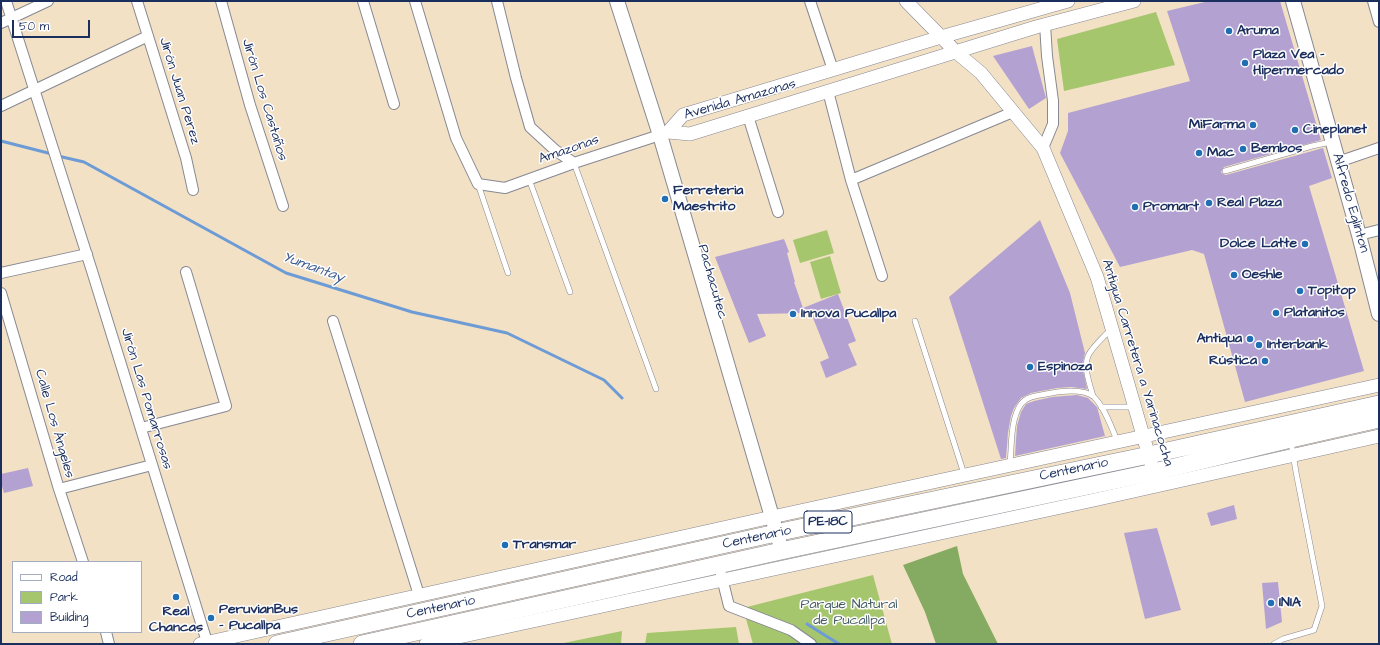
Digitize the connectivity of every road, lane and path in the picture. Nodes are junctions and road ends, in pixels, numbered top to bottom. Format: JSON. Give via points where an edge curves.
{"nodes":[{"id":1,"x":6,"y":1,"type":"edge"},
{"id":2,"x":48,"y":1,"type":"edge"},
{"id":3,"x":137,"y":1,"type":"edge"},
{"id":4,"x":221,"y":1,"type":"edge"},
{"id":5,"x":363,"y":1,"type":"edge"},
{"id":6,"x":415,"y":1,"type":"edge"},
{"id":7,"x":497,"y":1,"type":"edge"},
{"id":8,"x":618,"y":1,"type":"edge"},
{"id":9,"x":626,"y":1,"type":"edge"},
{"id":10,"x":810,"y":1,"type":"edge"},
{"id":11,"x":906,"y":1,"type":"edge"},
{"id":12,"x":1068,"y":1,"type":"edge"},
{"id":13,"x":1134,"y":1,"type":"edge"},
{"id":14,"x":1293,"y":1,"type":"edge"},
{"id":15,"x":1373,"y":1,"type":"edge"},
{"id":16,"x":1037,"y":5,"type":"edge"},
{"id":17,"x":11,"y":18,"type":"junction"},
{"id":18,"x":1379,"y":22,"type":"edge"},
{"id":19,"x":1,"y":23,"type":"edge"},
{"id":20,"x":1045,"y":24,"type":"junction"},
{"id":21,"x":148,"y":36,"type":"junction"},
{"id":22,"x":941,"y":37,"type":"junction"},
{"id":23,"x":956,"y":52,"type":"junction"},
{"id":24,"x":833,"y":70,"type":"junction"},
{"id":25,"x":34,"y":90,"type":"junction"},
{"id":26,"x":828,"y":91,"type":"junction"},
{"id":27,"x":394,"y":104,"type":"dead end"},
{"id":28,"x":1,"y":106,"type":"edge"},
{"id":29,"x":1013,"y":112,"type":"junction"},
{"id":30,"x":748,"y":116,"type":"junction"},
{"id":31,"x":664,"y":133,"type":"junction"},
{"id":32,"x":1332,"y":142,"type":"junction"},
{"id":33,"x":1042,"y":148,"type":"junction"},
{"id":34,"x":1379,"y":148,"type":"edge"},
{"id":35,"x":1338,"y":162,"type":"junction"},
{"id":36,"x":574,"y":163,"type":"junction"},
{"id":37,"x":1225,"y":171,"type":"dead end"},
{"id":38,"x":529,"y":179,"type":"junction"},
{"id":39,"x":851,"y":180,"type":"junction"},
{"id":40,"x":478,"y":184,"type":"junction"},
{"id":41,"x":193,"y":190,"type":"dead end"},
{"id":42,"x":283,"y":206,"type":"dead end"},
{"id":43,"x":778,"y":212,"type":"dead end"},
{"id":44,"x":1379,"y":230,"type":"edge"},
{"id":45,"x":1359,"y":235,"type":"junction"},
{"id":46,"x":86,"y":254,"type":"junction"},
{"id":47,"x":1,"y":272,"type":"edge"},
{"id":48,"x":186,"y":272,"type":"dead end"},
{"id":49,"x":508,"y":273,"type":"dead end"},
{"id":50,"x":882,"y":276,"type":"dead end"},
{"id":51,"x":570,"y":292,"type":"dead end"},
{"id":52,"x":1,"y":293,"type":"edge"},
{"id":53,"x":1379,"y":314,"type":"edge"},
{"id":54,"x":333,"y":321,"type":"dead end"},
{"id":55,"x":915,"y":321,"type":"dead end"},
{"id":56,"x":1112,"y":327,"type":"junction"},
{"id":57,"x":1379,"y":385,"type":"edge"},
{"id":58,"x":656,"y":389,"type":"dead end"},
{"id":59,"x":1093,"y":396,"type":"junction"},
{"id":60,"x":1101,"y":407,"type":"junction"},
{"id":61,"x":1135,"y":407,"type":"junction"},
{"id":62,"x":1374,"y":412,"type":"edge"},
{"id":63,"x":141,"y":428,"type":"junction"},
{"id":64,"x":1144,"y":436,"type":"junction"},
{"id":65,"x":1291,"y":439,"type":"junction"},
{"id":66,"x":1378,"y":441,"type":"edge"},
{"id":67,"x":1118,"y":442,"type":"junction"},
{"id":68,"x":1149,"y":455,"type":"junction"},
{"id":69,"x":1293,"y":456,"type":"junction"},
{"id":70,"x":1010,"y":465,"type":"junction"},
{"id":71,"x":152,"y":466,"type":"junction"},
{"id":72,"x":964,"y":475,"type":"junction"},
{"id":73,"x":1156,"y":479,"type":"junction"},
{"id":74,"x":59,"y":489,"type":"junction"},
{"id":75,"x":776,"y":516,"type":"junction"},
{"id":76,"x":781,"y":532,"type":"junction"},
{"id":77,"x":789,"y":555,"type":"junction"},
{"id":78,"x":83,"y":561,"type":"edge"},
{"id":79,"x":720,"y":572,"type":"junction"},
{"id":80,"x":419,"y":595,"type":"junction"},
{"id":81,"x":363,"y":625,"type":"junction"},
{"id":82,"x":106,"y":633,"type":"edge"},
{"id":83,"x":203,"y":643,"type":"edge"},
{"id":84,"x":110,"y":644,"type":"edge"},
{"id":85,"x":277,"y":644,"type":"edge"},
{"id":86,"x":366,"y":644,"type":"edge"},
{"id":87,"x":426,"y":644,"type":"edge"},
{"id":88,"x":811,"y":644,"type":"edge"},
{"id":89,"x":1274,"y":644,"type":"edge"}],
"edges":[{"from":1,"to":17,"type":"street","name":"Jirón Las Pomarrosas"},
{"from":2,"to":17,"type":"street"},
{"from":3,"to":21,"type":"street","name":"Jirón Juan Perez"},
{"from":4,"to":42,"type":"street","name":"Jirón Los Castaños","via":[[250,105]]},
{"from":5,"to":27,"type":"street"},
{"from":6,"to":40,"type":"street","via":[[456,138]]},
{"from":7,"to":36,"type":"street","via":[[530,127]]},
{"from":8,"to":31,"type":"main road","name":"Pachacutec"},
{"from":9,"to":31,"type":"main road","name":"Pachacutec"},
{"from":10,"to":24,"type":"street"},
{"from":11,"to":22,"type":"street","name":"Antigua Carretera a Yarinacocha"},
{"from":12,"to":16,"type":"street","name":"Avenida Amazonas"},
{"from":13,"to":20,"type":"street","name":"Avenida Amazonas"},
{"from":14,"to":32,"type":"main road","name":"Alfredo Eglinton"},
{"from":15,"to":18,"type":"street"},
{"from":16,"to":22,"type":"street","name":"Avenida Amazonas"},
{"from":17,"to":19,"type":"street"},
{"from":17,"to":25,"type":"street","name":"Jirón Las Pomarrosas"},
{"from":20,"to":23,"type":"street","name":"Avenida Amazonas"},
{"from":20,"to":33,"type":"street","via":[[1053,101],[1052,124]]},
{"from":21,"to":25,"type":"street"},
{"from":21,"to":41,"type":"street","name":"Jirón Juan Perez","via":[[186,158]]},
{"from":22,"to":23,"type":"street","name":"Antigua Carretera a Yarinacocha"},
{"from":22,"to":24,"type":"street","name":"Avenida Amazonas"},
{"from":23,"to":26,"type":"street","name":"Avenida Amazonas"},
{"from":23,"to":29,"type":"street","name":"Antigua Carretera a Yarinacocha","via":[[981,73]]},
{"from":24,"to":31,"type":"street","name":"Avenida Amazonas","via":[[682,115]]},
{"from":25,"to":28,"type":"street"},
{"from":25,"to":46,"type":"street","name":"Jirón Las Pomarrosas"},
{"from":26,"to":30,"type":"street","name":"Avenida Amazonas"},
{"from":26,"to":39,"type":"street"},
{"from":29,"to":33,"type":"street","name":"Antigua Carretera a Yarinacocha"},
{"from":29,"to":39,"type":"street"},
{"from":30,"to":31,"type":"street","name":"Avenida Amazonas","via":[[690,134]]},
{"from":30,"to":43,"type":"street"},
{"from":31,"to":36,"type":"street","name":"Amazonas"},
{"from":31,"to":75,"type":"main road","name":"Pachacutec"},
{"from":32,"to":35,"type":"main road","name":"Alfredo Eglinton"},
{"from":32,"to":37,"type":"lane"},
{"from":33,"to":56,"type":"street","name":"Antigua Carretera a Yarinacocha","via":[[1097,277]]},
{"from":34,"to":35,"type":"street"},
{"from":35,"to":45,"type":"main road","name":"Alfredo Eglinton"},
{"from":36,"to":38,"type":"street","name":"Amazonas"},
{"from":36,"to":58,"type":"lane"},
{"from":38,"to":40,"type":"street","name":"Amazonas","via":[[505,188]]},
{"from":38,"to":51,"type":"lane"},
{"from":39,"to":50,"type":"street"},
{"from":40,"to":49,"type":"lane"},
{"from":44,"to":45,"type":"street"},
{"from":45,"to":53,"type":"main road","name":"Alfredo Eglinton"},
{"from":46,"to":47,"type":"street"},
{"from":46,"to":63,"type":"street","name":"Jirón Las Pomarrosas"},
{"from":48,"to":63,"type":"street","via":[[226,406]]},
{"from":52,"to":74,"type":"street","name":"Calle Los Ángeles"},
{"from":54,"to":80,"type":"street"},
{"from":55,"to":72,"type":"lane"},
{"from":56,"to":59,"type":"lane","via":[[1088,355],[1086,361]]},
{"from":56,"to":61,"type":"street","name":"Antigua Carretera a Yarinacocha"},
{"from":57,"to":64,"type":"street"},
{"from":59,"to":60,"type":"lane"},
{"from":59,"to":70,"type":"lane","via":[[1081,391],[1058,391],[1027,398],[1016,415]]},
{"from":60,"to":61,"type":"lane"},
{"from":60,"to":67,"type":"lane"},
{"from":61,"to":64,"type":"street","name":"Antigua Carretera a Yarinacocha"},
{"from":62,"to":65,"type":"highway","name":"Centenario","number":"PE-18C"},
{"from":62,"to":66,"type":"street"},
{"from":62,"to":68,"type":"highway","name":"Centenario","number":"PE-18C"},
{"from":63,"to":71,"type":"street","name":"Jirón Las Pomarrosas"},
{"from":64,"to":67,"type":"street"},
{"from":64,"to":68,"type":"street","name":"Antigua Carretera a Yarinacocha"},
{"from":65,"to":69,"type":"lane"},
{"from":65,"to":73,"type":"highway","name":"Centenario","number":"PE-18C"},
{"from":66,"to":69,"type":"street"},
{"from":67,"to":70,"type":"street"},
{"from":68,"to":73,"type":"street","name":"Antigua Carretera a Yarinacocha"},
{"from":68,"to":76,"type":"highway","name":"Centenario","number":"PE-18C"},
{"from":69,"to":73,"type":"street"},
{"from":69,"to":89,"type":"lane","via":[[1322,606],[1314,630]]},
{"from":70,"to":72,"type":"street"},
{"from":71,"to":74,"type":"street"},
{"from":71,"to":83,"type":"street","name":"Jirón Las Pomarrosas"},
{"from":72,"to":75,"type":"street"},
{"from":73,"to":77,"type":"highway","name":"Centenario","number":"PE-18C"},
{"from":74,"to":78,"type":"street","name":"Calle Los Ángeles"},
{"from":75,"to":76,"type":"main road","name":"Pachacutec"},
{"from":75,"to":80,"type":"street"},
{"from":76,"to":77,"type":"main road","name":"Pachacutec"},
{"from":76,"to":81,"type":"highway","name":"Centenario","number":"PE-18C"},
{"from":77,"to":79,"type":"highway","name":"Centenario","number":"PE-18C"},
{"from":79,"to":86,"type":"highway","name":"Centenario","number":"PE-18C"},
{"from":79,"to":87,"type":"street"},
{"from":79,"to":88,"type":"street","via":[[729,606],[791,630]]},
{"from":80,"to":83,"type":"street"},
{"from":81,"to":85,"type":"highway","name":"Centenario","number":"PE-18C"},
{"from":81,"to":86,"type":"street"},
{"from":82,"to":84,"type":"street"}]}
